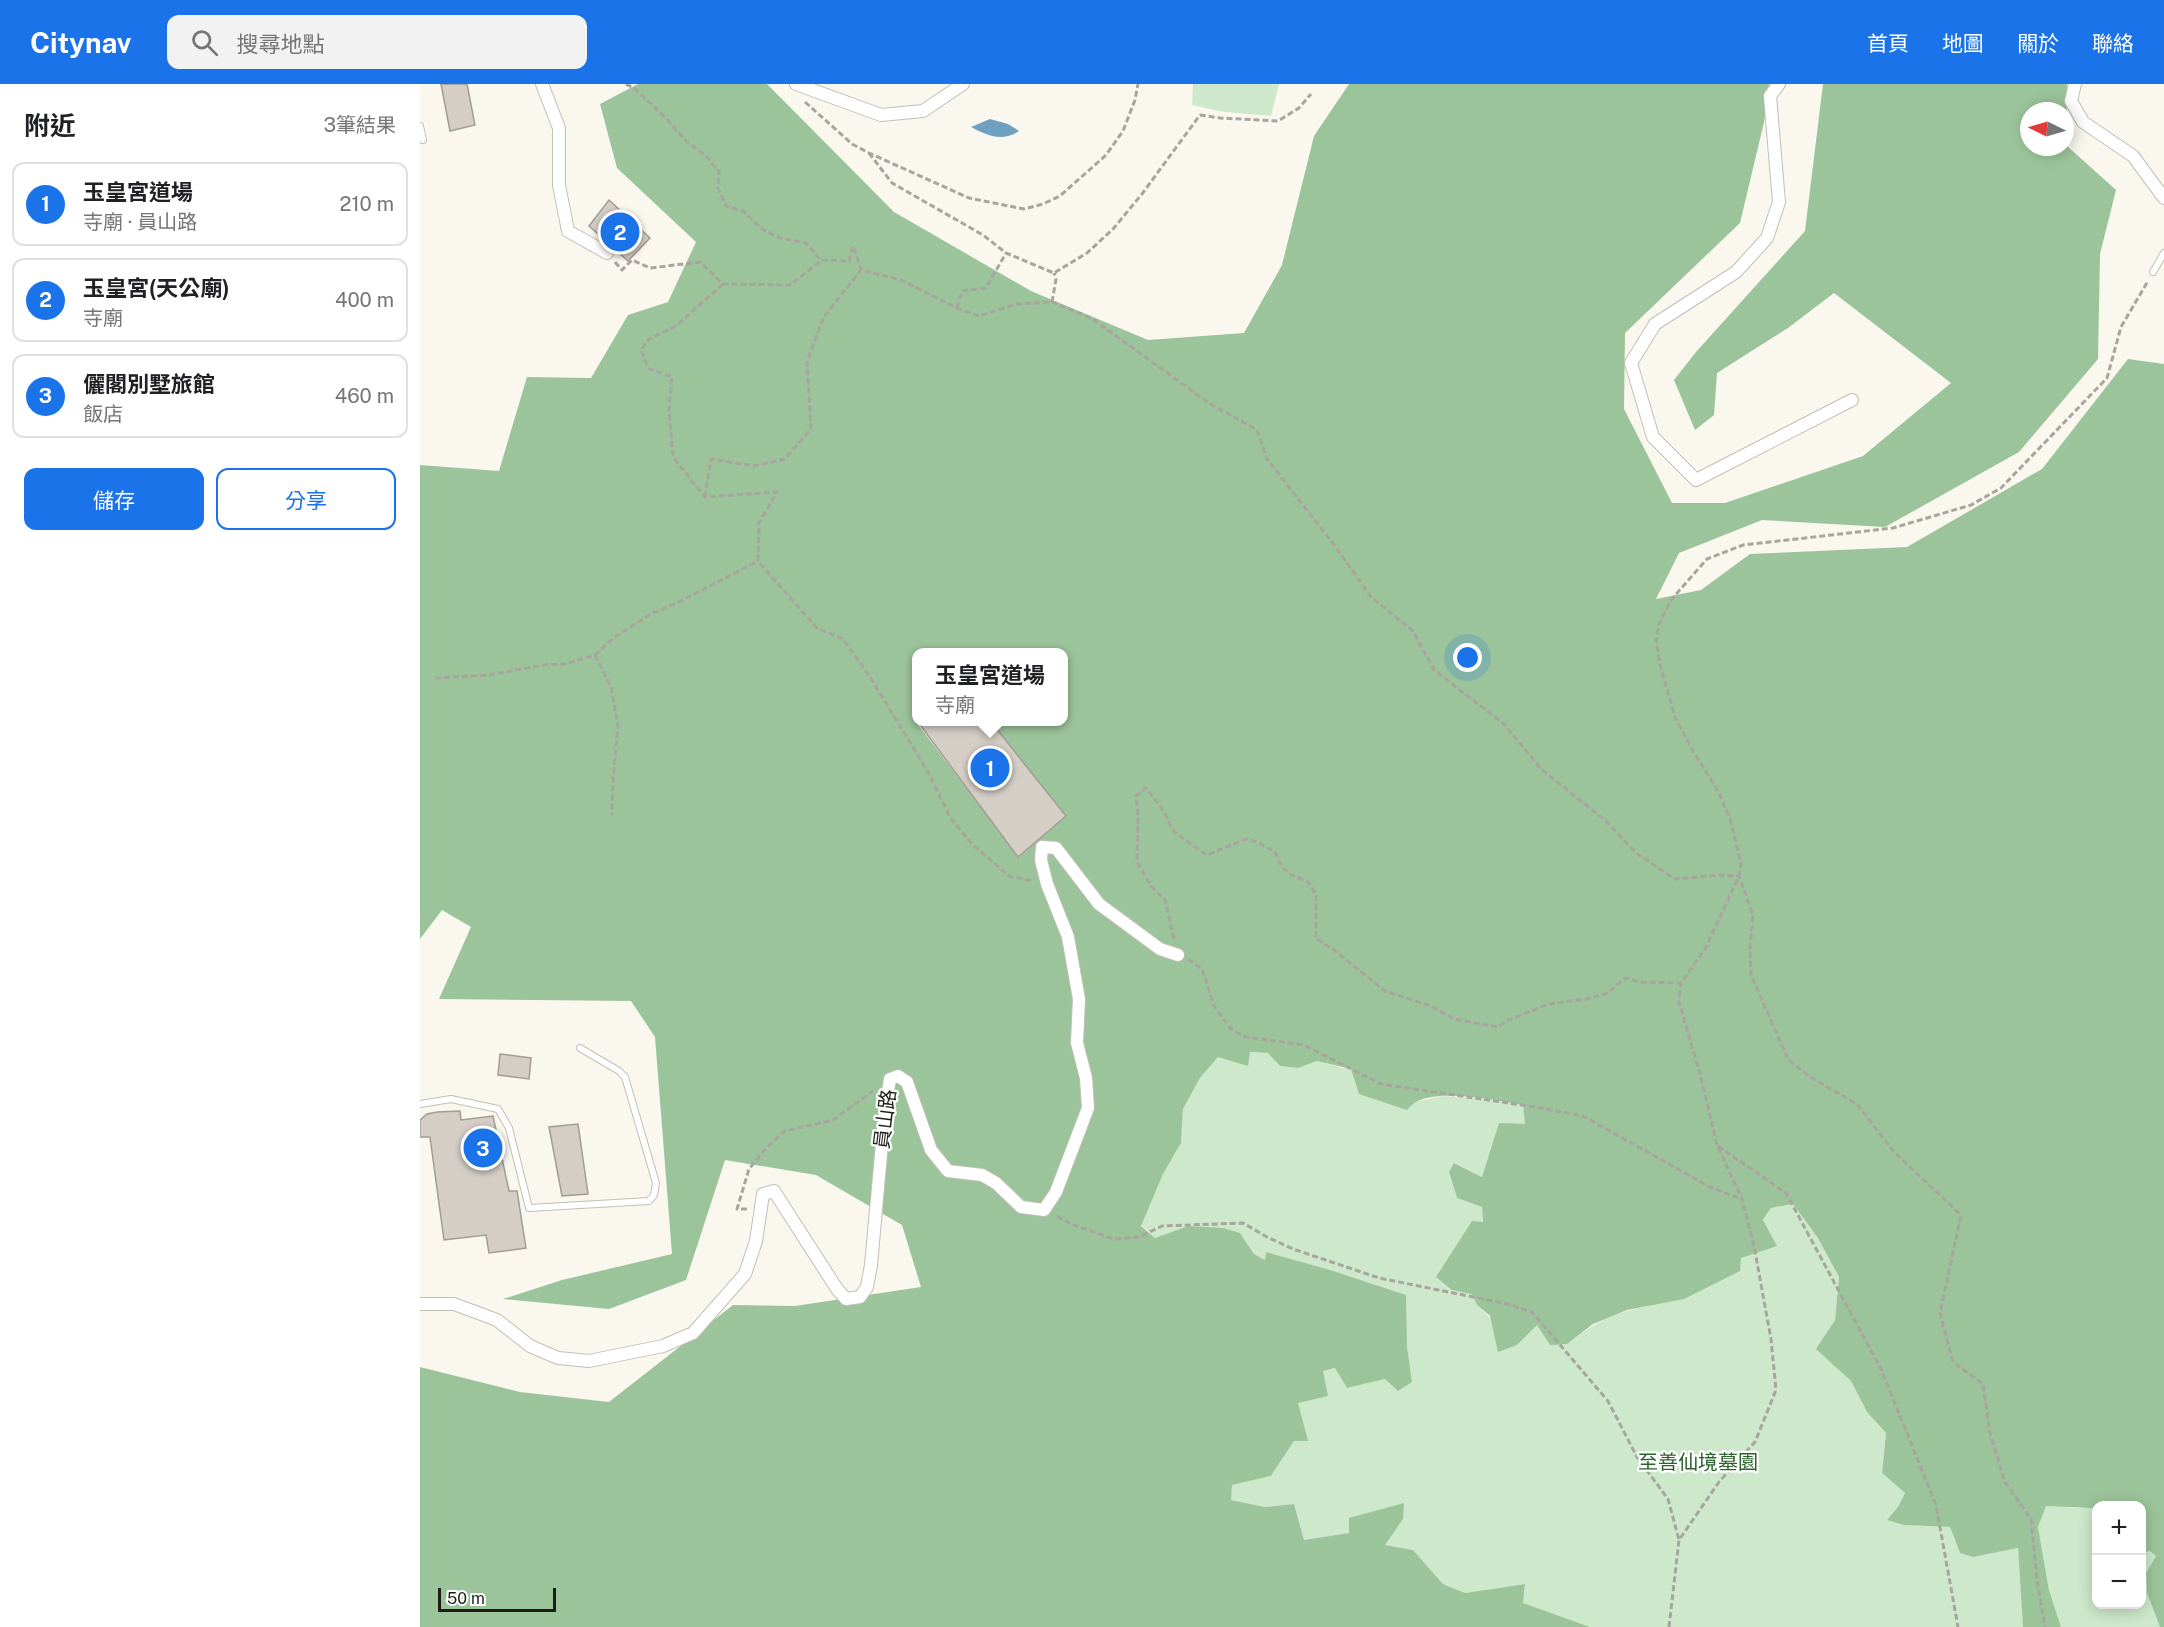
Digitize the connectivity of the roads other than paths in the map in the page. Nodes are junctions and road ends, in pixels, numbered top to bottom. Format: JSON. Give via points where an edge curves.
{"nodes":[{"id":1,"x":543,"y":84,"type":"edge"},
{"id":2,"x":963,"y":84,"type":"edge"},
{"id":3,"x":1779,"y":84,"type":"edge"},
{"id":4,"x":2075,"y":84,"type":"edge"},
{"id":5,"x":798,"y":85,"type":"edge"},
{"id":6,"x":420,"y":126,"type":"edge"},
{"id":7,"x":423,"y":140,"type":"dead end"},
{"id":8,"x":2164,"y":198,"type":"edge"},
{"id":9,"x":607,"y":253,"type":"road end"},
{"id":10,"x":2164,"y":253,"type":"edge"},
{"id":11,"x":2153,"y":272,"type":"road end"},
{"id":12,"x":1852,"y":400,"type":"dead end"},
{"id":13,"x":1178,"y":955,"type":"road end"},
{"id":14,"x":580,"y":1048,"type":"dead end"},
{"id":15,"x":420,"y":1104,"type":"edge"},
{"id":16,"x":420,"y":1304,"type":"edge"}],
"edges":[{"from":1,"to":9,"type":"street","via":[[559,128],[559,185],[568,231]]},
{"from":2,"to":5,"type":"street","via":[[923,111],[881,115]]},
{"from":3,"to":12,"type":"street","via":[[1770,96],[1779,202],[1767,238],[1736,272],[1655,324],[1631,363],[1653,437],[1696,480]]},
{"from":4,"to":8,"type":"street","via":[[2072,100],[2083,122],[2133,156]]},
{"from":6,"to":7,"type":"lane"},
{"from":10,"to":11,"type":"lane"},
{"from":13,"to":16,"type":"street","name":"員山路","via":[[1160,949],[1099,904],[1056,848],[1042,847],[1041,860],[1068,937],[1079,999],[1077,1043],[1086,1078],[1088,1108],[1056,1192],[1044,1210],[1021,1207],[982,1175],[948,1171],[931,1150],[907,1082],[898,1076],[890,1079],[872,1266],[867,1287],[860,1296],[846,1299],[837,1289],[774,1191],[763,1194],[756,1241],[745,1274],[693,1333],[663,1346],[589,1361],[558,1358],[530,1346],[497,1320],[454,1304]]},
{"from":14,"to":15,"type":"lane","via":[[625,1077],[656,1183],[649,1201],[529,1208],[509,1128],[498,1109],[451,1099]]}]}
